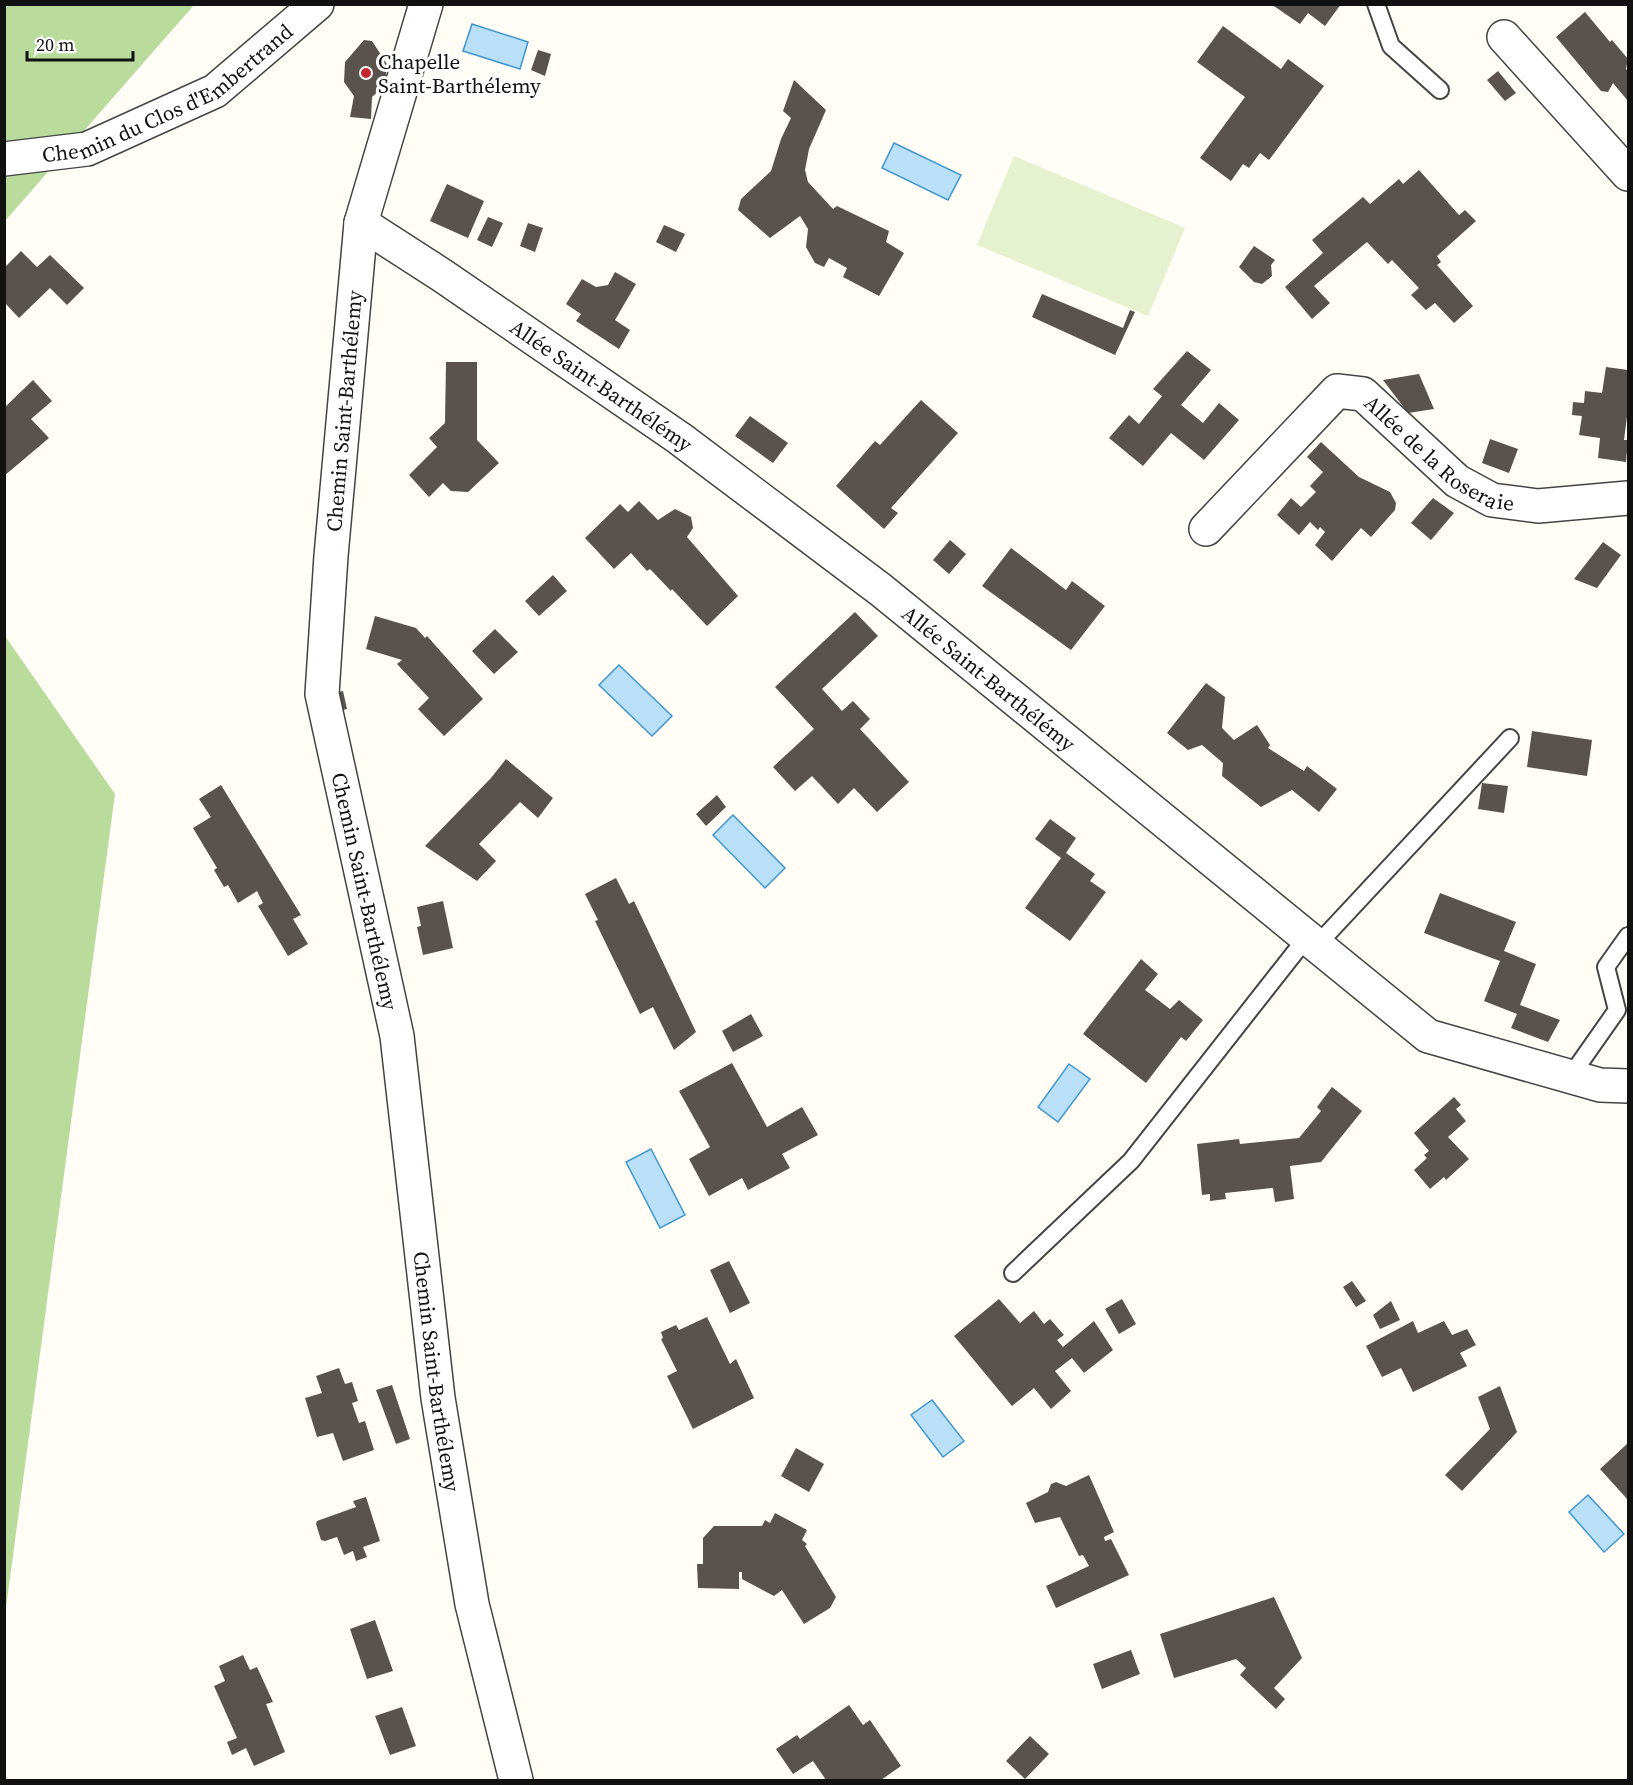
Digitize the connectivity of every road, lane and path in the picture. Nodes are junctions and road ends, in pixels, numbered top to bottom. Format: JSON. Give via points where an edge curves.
{"nodes":[{"id":1,"x":318,"y":4,"type":"edge"},
{"id":2,"x":426,"y":4,"type":"edge"},
{"id":3,"x":1376,"y":4,"type":"edge"},
{"id":4,"x":1504,"y":37,"type":"dead end"},
{"id":5,"x":1440,"y":90,"type":"dead end"},
{"id":6,"x":4,"y":159,"type":"edge"},
{"id":7,"x":1629,"y":174,"type":"edge"},
{"id":8,"x":360,"y":223,"type":"junction"},
{"id":9,"x":1629,"y":498,"type":"edge"},
{"id":10,"x":1206,"y":529,"type":"dead end"},
{"id":11,"x":1510,"y":738,"type":"dead end"},
{"id":12,"x":1629,"y":936,"type":"edge"},
{"id":13,"x":1312,"y":941,"type":"junction"},
{"id":14,"x":1570,"y":1077,"type":"junction"},
{"id":15,"x":1629,"y":1086,"type":"edge"},
{"id":16,"x":1013,"y":1273,"type":"dead end"},
{"id":17,"x":516,"y":1780,"type":"edge"}],
"edges":[{"from":1,"to":6,"type":"street","name":"Chemin du Clos d'Embertrand","via":[[215,91],[87,149]]},
{"from":2,"to":8,"type":"street","name":"Chemin Saint-Barthélemy"},
{"from":3,"to":5,"type":"lane","via":[[1391,46]]},
{"from":4,"to":7,"type":"street"},
{"from":8,"to":13,"type":"street","name":"Allée Saint-Barthélémy","via":[[679,438],[872,583]]},
{"from":8,"to":17,"type":"street","name":"Chemin Saint-Barthélemy","via":[[322,694],[397,1036],[438,1398],[472,1604]]},
{"from":9,"to":10,"type":"street","name":"Allée de la Roseraie","via":[[1538,506],[1492,500],[1457,481],[1363,394],[1337,392]]},
{"from":11,"to":13,"type":"lane"},
{"from":12,"to":14,"type":"lane","via":[[1606,967],[1617,1010]]},
{"from":13,"to":14,"type":"street","name":"Allée Saint-Barthélémy","via":[[1428,1036]]},
{"from":13,"to":16,"type":"lane","via":[[1131,1161]]},
{"from":14,"to":15,"type":"street","name":"Allée Saint-Barthélémy","via":[[1600,1085]]}]}
